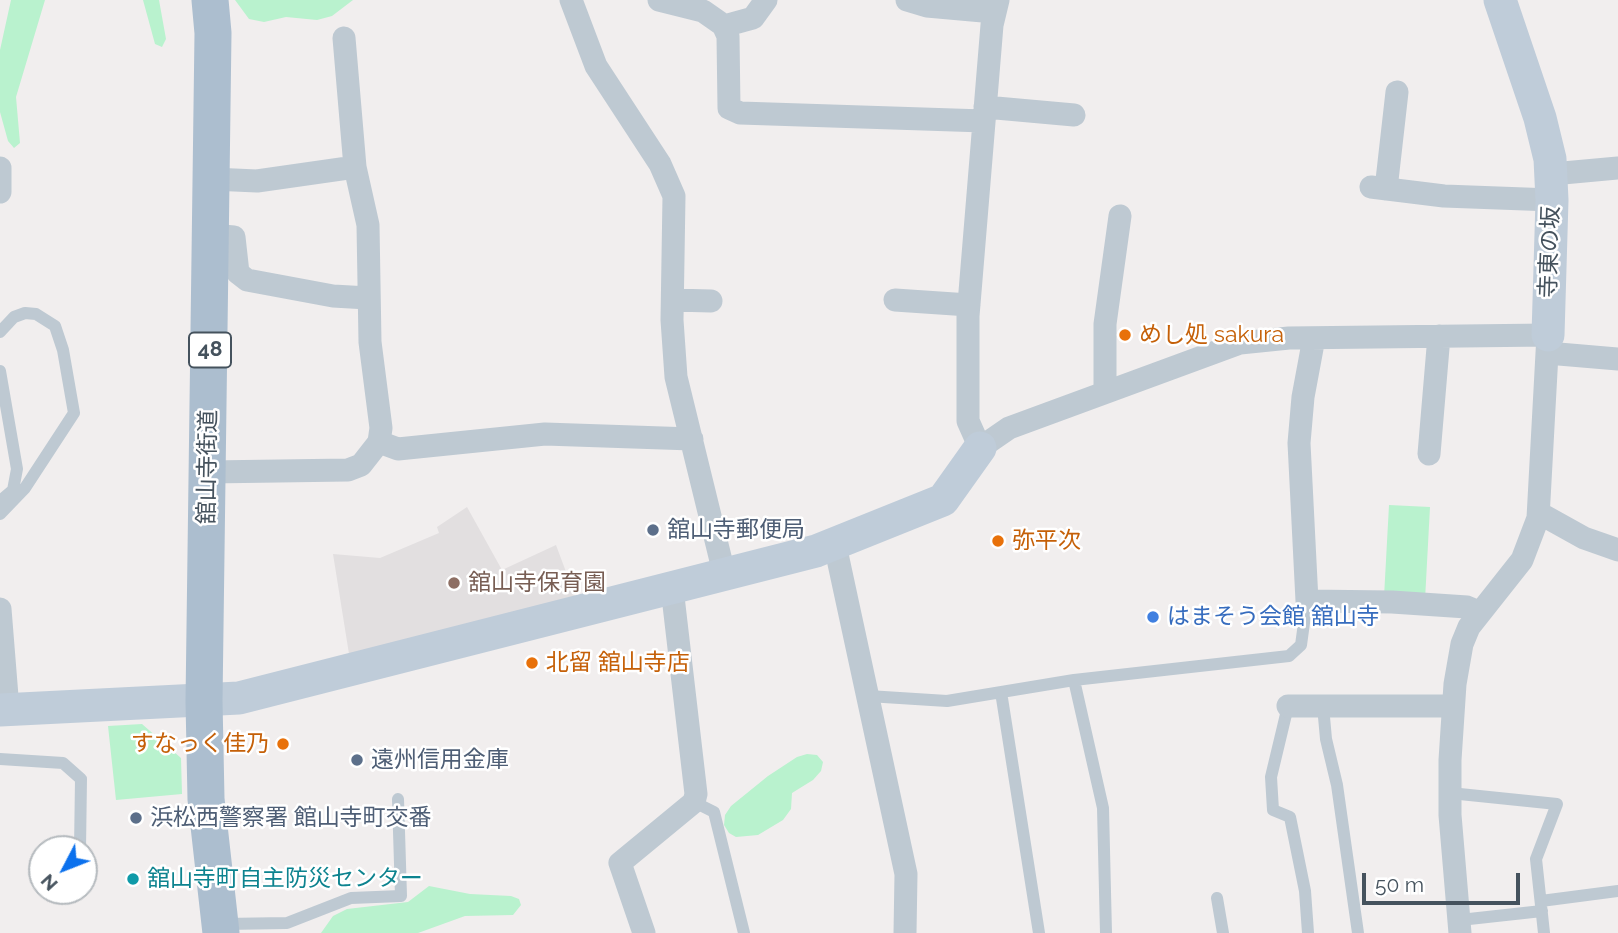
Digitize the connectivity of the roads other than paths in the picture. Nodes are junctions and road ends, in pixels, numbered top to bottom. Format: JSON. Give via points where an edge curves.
{"nodes":[{"id":1,"x":210,"y":0,"type":"edge"},
{"id":2,"x":571,"y":0,"type":"edge"},
{"id":3,"x":659,"y":0,"type":"edge"},
{"id":4,"x":766,"y":0,"type":"edge"},
{"id":5,"x":907,"y":0,"type":"edge"},
{"id":6,"x":1500,"y":0,"type":"edge"},
{"id":7,"x":996,"y":6,"type":"edge"},
{"id":8,"x":724,"y":26,"type":"junction"},
{"id":9,"x":344,"y":38,"type":"dead end"},
{"id":10,"x":1397,"y":92,"type":"dead end"},
{"id":11,"x":984,"y":114,"type":"junction"},
{"id":12,"x":1074,"y":115,"type":"dead end"},
{"id":13,"x":355,"y":167,"type":"junction"},
{"id":14,"x":0,"y":168,"type":"edge"},
{"id":15,"x":1618,"y":168,"type":"edge"},
{"id":16,"x":212,"y":179,"type":"junction"},
{"id":17,"x":1552,"y":187,"type":"junction"},
{"id":18,"x":0,"y":192,"type":"edge"},
{"id":19,"x":1120,"y":216,"type":"dead end"},
{"id":20,"x":211,"y":235,"type":"junction"},
{"id":21,"x":368,"y":298,"type":"junction"},
{"id":22,"x":673,"y":300,"type":"junction"},
{"id":23,"x":895,"y":300,"type":"dead end"},
{"id":24,"x":711,"y":301,"type":"dead end"},
{"id":25,"x":969,"y":305,"type":"junction"},
{"id":26,"x":0,"y":332,"type":"edge"},
{"id":27,"x":1439,"y":337,"type":"junction"},
{"id":28,"x":1314,"y":338,"type":"junction"},
{"id":29,"x":1547,"y":344,"type":"junction"},
{"id":30,"x":1618,"y":359,"type":"edge"},
{"id":31,"x":0,"y":371,"type":"edge"},
{"id":32,"x":1105,"y":392,"type":"junction"},
{"id":33,"x":692,"y":439,"type":"junction"},
{"id":34,"x":379,"y":442,"type":"junction"},
{"id":35,"x":980,"y":448,"type":"junction"},
{"id":36,"x":1429,"y":454,"type":"dead end"},
{"id":37,"x":209,"y":472,"type":"junction"},
{"id":38,"x":0,"y":501,"type":"edge"},
{"id":39,"x":1539,"y":513,"type":"junction"},
{"id":40,"x":0,"y":514,"type":"edge"},
{"id":41,"x":835,"y":545,"type":"junction"},
{"id":42,"x":1618,"y":551,"type":"edge"},
{"id":43,"x":724,"y":573,"type":"junction"},
{"id":44,"x":672,"y":588,"type":"junction"},
{"id":45,"x":1307,"y":601,"type":"junction"},
{"id":46,"x":0,"y":609,"type":"edge"},
{"id":47,"x":1479,"y":612,"type":"junction"},
{"id":48,"x":1074,"y":680,"type":"junction"},
{"id":49,"x":1000,"y":692,"type":"junction"},
{"id":50,"x":868,"y":696,"type":"junction"},
{"id":51,"x":204,"y":701,"type":"junction"},
{"id":52,"x":1288,"y":706,"type":"joint"},
{"id":53,"x":1323,"y":706,"type":"junction"},
{"id":54,"x":1453,"y":706,"type":"junction"},
{"id":55,"x":4,"y":710,"type":"edge"},
{"id":56,"x":0,"y":759,"type":"edge"},
{"id":57,"x":1450,"y":793,"type":"junction"},
{"id":58,"x":398,"y":799,"type":"dead end"},
{"id":59,"x":694,"y":802,"type":"junction"},
{"id":60,"x":80,"y":835,"type":"edge"},
{"id":61,"x":1618,"y":891,"type":"edge"},
{"id":62,"x":1217,"y":898,"type":"dead end"},
{"id":63,"x":1541,"y":906,"type":"junction"},
{"id":64,"x":1460,"y":926,"type":"edge"},
{"id":65,"x":220,"y":928,"type":"edge"},
{"id":66,"x":644,"y":933,"type":"edge"},
{"id":67,"x":744,"y":933,"type":"edge"},
{"id":68,"x":905,"y":933,"type":"edge"},
{"id":69,"x":1039,"y":933,"type":"edge"},
{"id":70,"x":1106,"y":933,"type":"edge"},
{"id":71,"x":1223,"y":933,"type":"edge"},
{"id":72,"x":1308,"y":933,"type":"edge"},
{"id":73,"x":1358,"y":933,"type":"edge"},
{"id":74,"x":1545,"y":933,"type":"edge"}],
"edges":[{"from":1,"to":16,"type":"main road","name":"舘山寺街道","number":"48"},
{"from":2,"to":22,"type":"street","via":[[596,66],[669,179],[676,213]]},
{"from":3,"to":8,"type":"street","via":[[703,10]]},
{"from":4,"to":8,"type":"street","via":[[753,18]]},
{"from":5,"to":7,"type":"street","via":[[927,6]]},
{"from":6,"to":17,"type":"street","name":"寺東の坂","via":[[1546,138]]},
{"from":7,"to":11,"type":"street"},
{"from":8,"to":11,"type":"street","via":[[729,36],[729,108],[740,114]]},
{"from":9,"to":13,"type":"street"},
{"from":10,"to":17,"type":"street","via":[[1378,188],[1444,196]]},
{"from":11,"to":12,"type":"street"},
{"from":11,"to":25,"type":"street"},
{"from":13,"to":16,"type":"street","via":[[257,181]]},
{"from":13,"to":21,"type":"street","via":[[368,225]]},
{"from":14,"to":18,"type":"street"},
{"from":15,"to":17,"type":"street"},
{"from":16,"to":20,"type":"main road","name":"舘山寺街道","number":"48"},
{"from":17,"to":29,"type":"street","name":"寺東の坂"},
{"from":19,"to":32,"type":"street","via":[[1105,324]]},
{"from":20,"to":21,"type":"street","via":[[234,237],[238,273],[247,280]]},
{"from":20,"to":37,"type":"main road","name":"舘山寺街道","number":"48"},
{"from":21,"to":34,"type":"street"},
{"from":22,"to":24,"type":"street"},
{"from":22,"to":33,"type":"street","via":[[676,377]]},
{"from":23,"to":25,"type":"street"},
{"from":25,"to":35,"type":"street","via":[[968,421]]},
{"from":26,"to":40,"type":"lane","via":[[6,323],[25,313],[55,326],[74,413],[26,488]]},
{"from":27,"to":28,"type":"street"},
{"from":27,"to":29,"type":"street"},
{"from":27,"to":36,"type":"street"},
{"from":28,"to":32,"type":"street","via":[[1272,338],[1225,347]]},
{"from":28,"to":45,"type":"street","via":[[1299,443]]},
{"from":29,"to":30,"type":"street"},
{"from":29,"to":39,"type":"street","name":"寺東の坂"},
{"from":31,"to":38,"type":"lane","via":[[17,469],[13,490]]},
{"from":32,"to":35,"type":"street","via":[[1009,428]]},
{"from":33,"to":34,"type":"street","via":[[545,434],[398,449]]},
{"from":33,"to":43,"type":"street"},
{"from":34,"to":37,"type":"street","via":[[361,465],[348,470]]},
{"from":35,"to":41,"type":"street","via":[[943,500]]},
{"from":37,"to":51,"type":"main road","name":"舘山寺街道","number":"48"},
{"from":39,"to":42,"type":"street"},
{"from":39,"to":47,"type":"street","name":"寺東の坂","via":[[1521,560]]},
{"from":41,"to":43,"type":"street"},
{"from":41,"to":50,"type":"street"},
{"from":43,"to":44,"type":"street"},
{"from":44,"to":51,"type":"street","via":[[251,696]]},
{"from":44,"to":59,"type":"street"},
{"from":45,"to":47,"type":"street","via":[[1392,602],[1468,607]]},
{"from":45,"to":48,"type":"lane","via":[[1301,645],[1289,656]]},
{"from":46,"to":55,"type":"street"},
{"from":47,"to":54,"type":"street","name":"寺東の坂","via":[[1462,644]]},
{"from":48,"to":49,"type":"lane"},
{"from":48,"to":70,"type":"lane","via":[[1103,808]]},
{"from":49,"to":50,"type":"lane","via":[[947,701]]},
{"from":49,"to":69,"type":"lane"},
{"from":50,"to":68,"type":"street","via":[[906,874]]},
{"from":51,"to":55,"type":"street"},
{"from":51,"to":65,"type":"main road","name":"舘山寺街道","number":"48","via":[[206,799]]},
{"from":52,"to":53,"type":"street"},
{"from":52,"to":72,"type":"lane","via":[[1271,777],[1273,810],[1290,817]]},
{"from":53,"to":54,"type":"street"},
{"from":53,"to":73,"type":"lane"},
{"from":54,"to":57,"type":"street","name":"寺東の坂"},
{"from":56,"to":60,"type":"lane","via":[[64,763],[81,779]]},
{"from":57,"to":63,"type":"lane","via":[[1557,804],[1536,859]]},
{"from":57,"to":64,"type":"street","name":"寺東の坂"},
{"from":58,"to":65,"type":"lane","via":[[401,896],[351,898],[287,923]]},
{"from":59,"to":66,"type":"street","via":[[620,863]]},
{"from":59,"to":67,"type":"lane","via":[[714,812]]},
{"from":61,"to":63,"type":"lane"},
{"from":62,"to":71,"type":"lane"},
{"from":63,"to":64,"type":"lane"},
{"from":63,"to":74,"type":"lane"}]}
